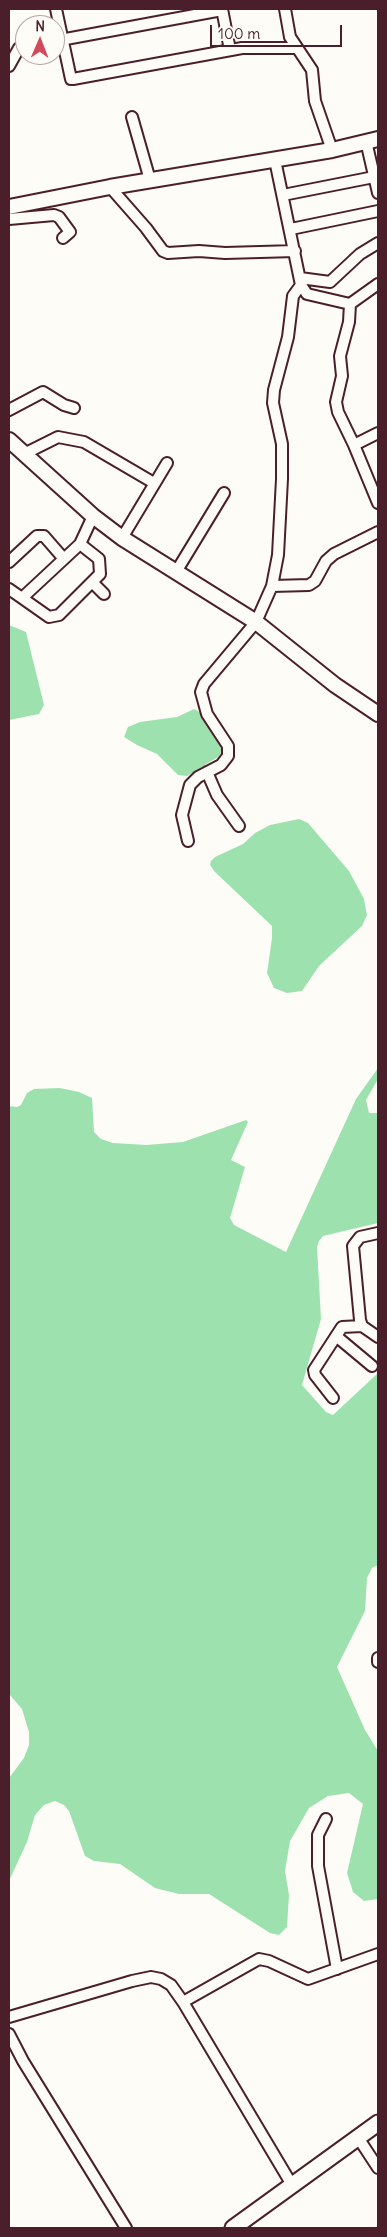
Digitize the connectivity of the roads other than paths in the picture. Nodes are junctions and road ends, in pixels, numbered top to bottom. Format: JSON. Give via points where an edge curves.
{"nodes":[{"id":1,"x":285,"y":9,"type":"edge"},
{"id":2,"x":222,"y":10,"type":"edge"},
{"id":3,"x":65,"y":40,"type":"edge"},
{"id":4,"x":296,"y":48,"type":"junction"},
{"id":5,"x":230,"y":50,"type":"junction"},
{"id":6,"x":15,"y":51,"type":"edge"},
{"id":7,"x":65,"y":60,"type":"edge"},
{"id":8,"x":9,"y":66,"type":"edge"},
{"id":9,"x":132,"y":118,"type":"dead end"},
{"id":10,"x":372,"y":140,"type":"edge"},
{"id":11,"x":332,"y":150,"type":"junction"},
{"id":12,"x":275,"y":160,"type":"junction"},
{"id":13,"x":374,"y":177,"type":"junction"},
{"id":14,"x":150,"y":180,"type":"junction"},
{"id":15,"x":110,"y":187,"type":"junction"},
{"id":16,"x":378,"y":194,"type":"edge"},
{"id":17,"x":283,"y":195,"type":"junction"},
{"id":18,"x":9,"y":207,"type":"edge"},
{"id":19,"x":378,"y":211,"type":"edge"},
{"id":20,"x":9,"y":219,"type":"edge"},
{"id":21,"x":290,"y":229,"type":"junction"},
{"id":22,"x":63,"y":238,"type":"dead end"},
{"id":23,"x":378,"y":243,"type":"edge"},
{"id":24,"x":295,"y":251,"type":"junction"},
{"id":25,"x":301,"y":282,"type":"junction"},
{"id":26,"x":378,"y":284,"type":"edge"},
{"id":27,"x":350,"y":304,"type":"junction"},
{"id":28,"x":74,"y":408,"type":"dead end"},
{"id":29,"x":9,"y":410,"type":"edge"},
{"id":30,"x":378,"y":433,"type":"edge"},
{"id":31,"x":9,"y":440,"type":"edge"},
{"id":32,"x":354,"y":445,"type":"junction"},
{"id":33,"x":24,"y":454,"type":"junction"},
{"id":34,"x":167,"y":463,"type":"dead end"},
{"id":35,"x":154,"y":483,"type":"junction"},
{"id":36,"x":224,"y":493,"type":"dead end"},
{"id":37,"x":378,"y":503,"type":"edge"},
{"id":38,"x":93,"y":516,"type":"junction"},
{"id":39,"x":378,"y":532,"type":"edge"},
{"id":40,"x":122,"y":538,"type":"junction"},
{"id":41,"x":80,"y":544,"type":"junction"},
{"id":42,"x":64,"y":559,"type":"junction"},
{"id":43,"x":9,"y":562,"type":"edge"},
{"id":44,"x":176,"y":572,"type":"junction"},
{"id":45,"x":92,"y":582,"type":"junction"},
{"id":46,"x":272,"y":586,"type":"junction"},
{"id":47,"x":9,"y":589,"type":"edge"},
{"id":48,"x":104,"y":594,"type":"dead end"},
{"id":49,"x":22,"y":598,"type":"junction"},
{"id":50,"x":256,"y":622,"type":"junction"},
{"id":51,"x":378,"y":714,"type":"edge"},
{"id":52,"x":207,"y":772,"type":"junction"},
{"id":53,"x":239,"y":826,"type":"dead end"},
{"id":54,"x":188,"y":841,"type":"dead end"},
{"id":55,"x":378,"y":1233,"type":"edge"},
{"id":56,"x":362,"y":1326,"type":"junction"},
{"id":57,"x":336,"y":1336,"type":"junction"},
{"id":58,"x":378,"y":1337,"type":"edge"},
{"id":59,"x":372,"y":1366,"type":"dead end"},
{"id":60,"x":333,"y":1398,"type":"dead end"},
{"id":61,"x":378,"y":1658,"type":"edge"},
{"id":62,"x":378,"y":1662,"type":"edge"},
{"id":63,"x":326,"y":1819,"type":"dead end"},
{"id":64,"x":378,"y":1954,"type":"edge"},
{"id":65,"x":337,"y":1969,"type":"junction"},
{"id":66,"x":183,"y":2002,"type":"junction"},
{"id":67,"x":9,"y":2017,"type":"edge"},
{"id":68,"x":9,"y":2034,"type":"edge"},
{"id":69,"x":378,"y":2124,"type":"edge"},
{"id":70,"x":359,"y":2139,"type":"junction"},
{"id":71,"x":378,"y":2168,"type":"edge"},
{"id":72,"x":292,"y":2185,"type":"junction"},
{"id":73,"x":126,"y":2228,"type":"edge"},
{"id":74,"x":233,"y":2228,"type":"edge"}],
"edges":[{"from":1,"to":4,"type":"street","via":[[290,37]]},
{"from":2,"to":3,"type":"street"},
{"from":2,"to":5,"type":"street"},
{"from":4,"to":5,"type":"street"},
{"from":4,"to":11,"type":"street","via":[[312,70],[315,101]]},
{"from":5,"to":7,"type":"street","via":[[73,79]]},
{"from":6,"to":8,"type":"street"},
{"from":9,"to":14,"type":"street"},
{"from":10,"to":11,"type":"street"},
{"from":10,"to":13,"type":"street"},
{"from":11,"to":12,"type":"street"},
{"from":12,"to":14,"type":"street"},
{"from":12,"to":17,"type":"street"},
{"from":13,"to":16,"type":"street"},
{"from":13,"to":17,"type":"street"},
{"from":14,"to":15,"type":"street"},
{"from":15,"to":18,"type":"street"},
{"from":15,"to":24,"type":"street","via":[[168,253]]},
{"from":17,"to":21,"type":"street"},
{"from":19,"to":21,"type":"street"},
{"from":20,"to":22,"type":"street","via":[[54,215],[70,232]]},
{"from":21,"to":24,"type":"street"},
{"from":23,"to":25,"type":"street","via":[[360,254],[330,282]]},
{"from":24,"to":25,"type":"street"},
{"from":25,"to":27,"type":"street","via":[[307,294]]},
{"from":25,"to":46,"type":"street","via":[[293,296],[288,337],[274,390],[273,403],[282,444],[282,479],[278,555]]},
{"from":26,"to":27,"type":"street"},
{"from":27,"to":32,"type":"street","via":[[340,356],[342,376],[336,407]]},
{"from":28,"to":29,"type":"street","via":[[43,392]]},
{"from":30,"to":32,"type":"street"},
{"from":31,"to":33,"type":"street"},
{"from":32,"to":37,"type":"street"},
{"from":33,"to":35,"type":"street","via":[[58,437],[84,442]]},
{"from":33,"to":38,"type":"street"},
{"from":34,"to":35,"type":"street"},
{"from":35,"to":40,"type":"street"},
{"from":36,"to":44,"type":"street"},
{"from":38,"to":40,"type":"street"},
{"from":38,"to":41,"type":"street"},
{"from":39,"to":46,"type":"street","via":[[334,554],[309,585]]},
{"from":40,"to":44,"type":"street"},
{"from":41,"to":42,"type":"street"},
{"from":41,"to":45,"type":"street","via":[[98,559],[100,574]]},
{"from":42,"to":43,"type":"street","via":[[44,536],[37,536]]},
{"from":42,"to":49,"type":"street"},
{"from":44,"to":50,"type":"street"},
{"from":45,"to":48,"type":"street"},
{"from":45,"to":49,"type":"street","via":[[59,615],[49,617]]},
{"from":46,"to":50,"type":"street"},
{"from":47,"to":49,"type":"street"},
{"from":50,"to":51,"type":"street"},
{"from":50,"to":52,"type":"street","via":[[204,684],[201,692],[207,714],[228,746],[228,756],[221,765]]},
{"from":52,"to":53,"type":"street","via":[[216,795]]},
{"from":52,"to":54,"type":"street","via":[[190,785],[183,804]]},
{"from":55,"to":56,"type":"street","via":[[360,1237],[353,1246]]},
{"from":56,"to":57,"type":"street","via":[[342,1327]]},
{"from":56,"to":58,"type":"street"},
{"from":57,"to":59,"type":"street"},
{"from":57,"to":60,"type":"street","via":[[314,1370]]},
{"from":61,"to":62,"type":"street"},
{"from":63,"to":65,"type":"street","via":[[318,1835],[318,1866]]},
{"from":64,"to":65,"type":"street"},
{"from":65,"to":66,"type":"street","via":[[308,1979],[259,1959]]},
{"from":66,"to":67,"type":"street","via":[[170,1985],[161,1979],[151,1978]]},
{"from":66,"to":72,"type":"street"},
{"from":68,"to":73,"type":"street"},
{"from":69,"to":70,"type":"main road"},
{"from":70,"to":71,"type":"street"},
{"from":70,"to":72,"type":"main road"},
{"from":72,"to":74,"type":"main road"}]}
